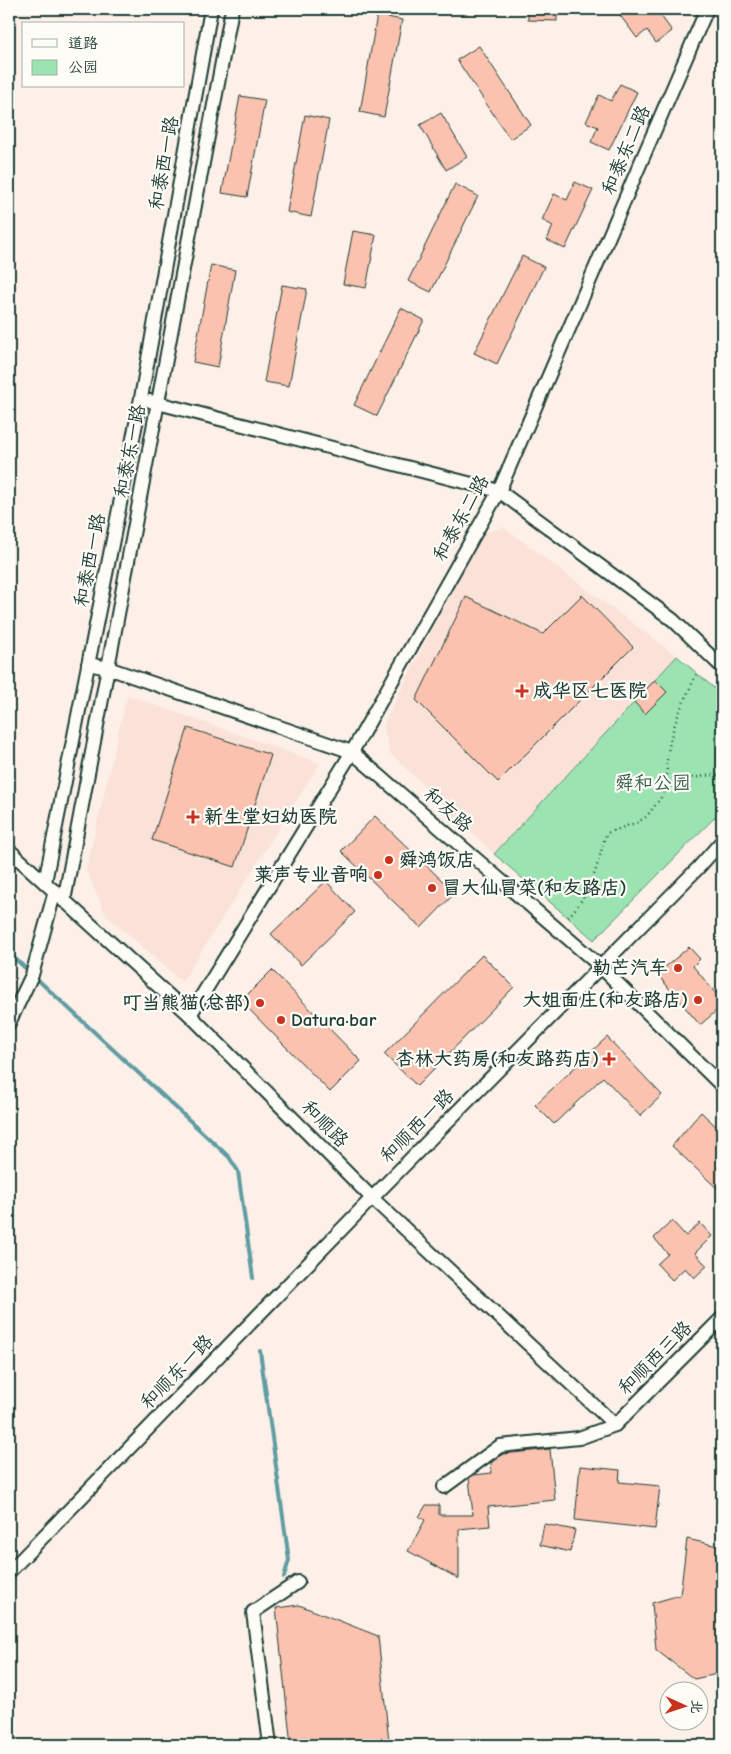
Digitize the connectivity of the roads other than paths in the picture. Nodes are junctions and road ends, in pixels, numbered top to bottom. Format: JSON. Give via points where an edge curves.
{"nodes":[{"id":1,"x":211,"y":9,"type":"edge"},
{"id":2,"x":232,"y":9,"type":"edge"},
{"id":3,"x":707,"y":9,"type":"edge"},
{"id":4,"x":141,"y":398,"type":"junction"},
{"id":5,"x":158,"y":404,"type":"junction"},
{"id":6,"x":499,"y":491,"type":"junction"},
{"id":7,"x":88,"y":664,"type":"junction"},
{"id":8,"x":722,"y":667,"type":"edge"},
{"id":9,"x":108,"y":668,"type":"junction"},
{"id":10,"x":352,"y":752,"type":"junction"},
{"id":11,"x":722,"y":841,"type":"edge"},
{"id":12,"x":9,"y":850,"type":"edge"},
{"id":13,"x":45,"y":882,"type":"junction"},
{"id":14,"x":54,"y":891,"type":"junction"},
{"id":15,"x":64,"y":901,"type":"junction"},
{"id":16,"x":600,"y":966,"type":"junction"},
{"id":17,"x":190,"y":1015,"type":"junction"},
{"id":18,"x":9,"y":1023,"type":"edge"},
{"id":19,"x":722,"y":1086,"type":"edge"},
{"id":20,"x":372,"y":1198,"type":"junction"},
{"id":21,"x":722,"y":1318,"type":"edge"},
{"id":22,"x":615,"y":1424,"type":"junction"},
{"id":23,"x":444,"y":1487,"type":"dead end"},
{"id":24,"x":9,"y":1572,"type":"edge"},
{"id":25,"x":298,"y":1582,"type":"dead end"},
{"id":26,"x":270,"y":1745,"type":"edge"}],
"edges":[{"from":1,"to":4,"type":"street","name":"和泰西一路"},
{"from":2,"to":5,"type":"street","name":"和泰东一路"},
{"from":3,"to":6,"type":"street","name":"和泰东二路"},
{"from":4,"to":5,"type":"street"},
{"from":4,"to":7,"type":"street","name":"和泰西一路"},
{"from":5,"to":6,"type":"street"},
{"from":5,"to":9,"type":"street","name":"和泰东一路"},
{"from":6,"to":8,"type":"street","via":[[673,620]]},
{"from":6,"to":10,"type":"street","name":"和泰东二路"},
{"from":7,"to":9,"type":"street","name":"和友路"},
{"from":7,"to":13,"type":"street","name":"和泰西一路"},
{"from":9,"to":10,"type":"street","name":"和友路"},
{"from":9,"to":15,"type":"street","name":"和泰东一路"},
{"from":10,"to":16,"type":"street","name":"和友路"},
{"from":10,"to":17,"type":"street","name":"和泰东二路"},
{"from":11,"to":16,"type":"street","name":"和顺西一路"},
{"from":12,"to":13,"type":"street","name":"和顺路"},
{"from":13,"to":14,"type":"street","name":"和顺路"},
{"from":14,"to":15,"type":"street","name":"和顺路"},
{"from":14,"to":18,"type":"street","via":[[32,974]]},
{"from":15,"to":17,"type":"street","name":"和顺路"},
{"from":16,"to":19,"type":"street","name":"和友路"},
{"from":16,"to":20,"type":"street","name":"和顺西一路"},
{"from":17,"to":20,"type":"street","name":"和顺路"},
{"from":20,"to":22,"type":"street","name":"和顺路"},
{"from":20,"to":24,"type":"street","name":"和顺东一路"},
{"from":21,"to":22,"type":"street","name":"和顺西三路"},
{"from":22,"to":23,"type":"street","via":[[579,1438],[500,1446]]},
{"from":25,"to":26,"type":"street","via":[[253,1612]]}]}
